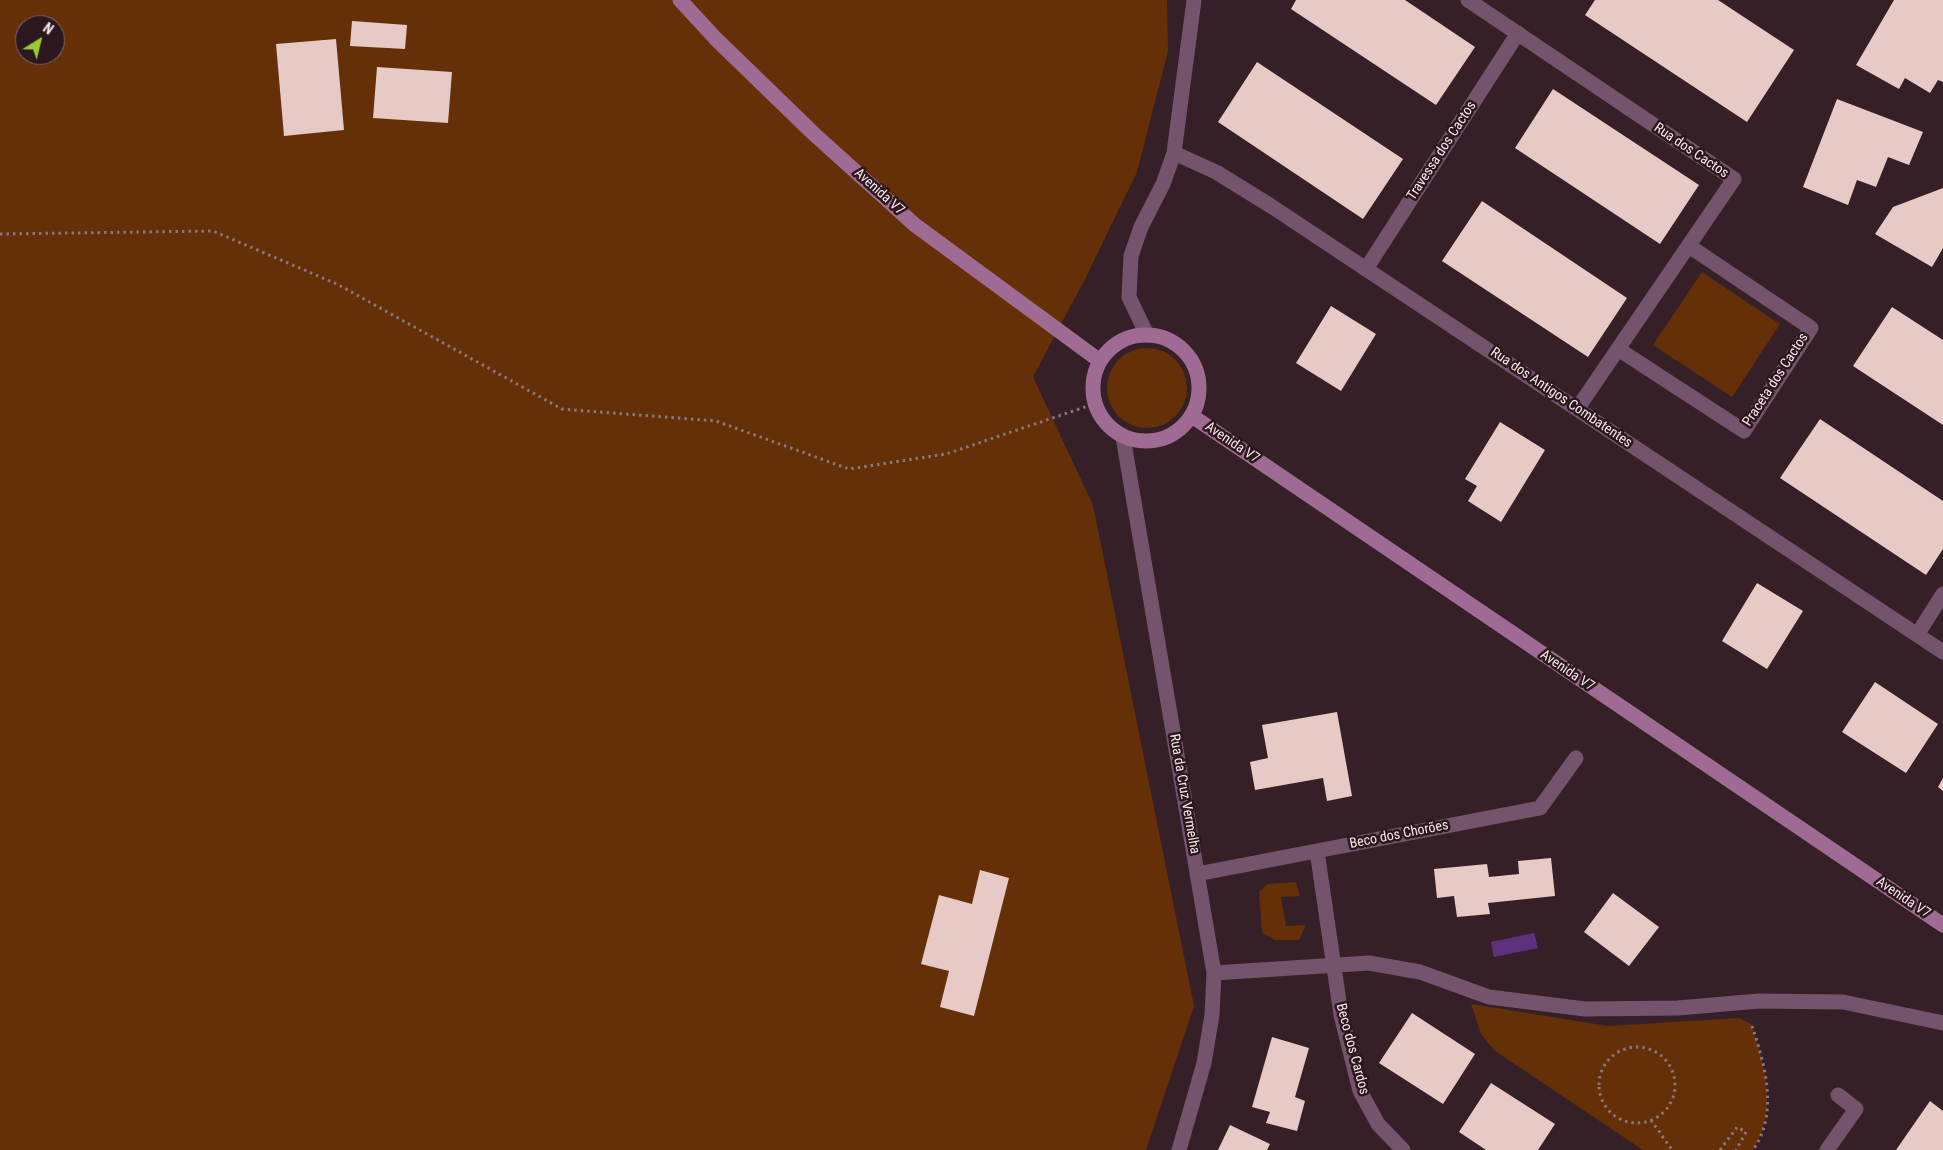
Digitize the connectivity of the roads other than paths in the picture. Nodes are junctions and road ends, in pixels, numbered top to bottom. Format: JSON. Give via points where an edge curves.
{"nodes":[{"id":1,"x":680,"y":0,"type":"edge"},
{"id":2,"x":1194,"y":0,"type":"edge"},
{"id":3,"x":1468,"y":0,"type":"edge"},
{"id":4,"x":1518,"y":34,"type":"junction"},
{"id":5,"x":1174,"y":153,"type":"junction"},
{"id":6,"x":1688,"y":246,"type":"junction"},
{"id":7,"x":1366,"y":269,"type":"junction"},
{"id":8,"x":1147,"y":334,"type":"junction"},
{"id":9,"x":1618,"y":349,"type":"junction"},
{"id":10,"x":1100,"y":361,"type":"junction"},
{"id":11,"x":1578,"y":409,"type":"junction"},
{"id":12,"x":1192,"y":416,"type":"junction"},
{"id":13,"x":1123,"y":437,"type":"junction"},
{"id":14,"x":1943,"y":594,"type":"edge"},
{"id":15,"x":1917,"y":635,"type":"junction"},
{"id":16,"x":1943,"y":652,"type":"edge"},
{"id":17,"x":1576,"y":758,"type":"dead end"},
{"id":18,"x":1317,"y":851,"type":"junction"},
{"id":19,"x":1197,"y":874,"type":"junction"},
{"id":20,"x":1943,"y":925,"type":"edge"},
{"id":21,"x":1334,"y":966,"type":"junction"},
{"id":22,"x":1214,"y":973,"type":"junction"},
{"id":23,"x":1943,"y":1023,"type":"edge"},
{"id":24,"x":1838,"y":1095,"type":"dead end"},
{"id":25,"x":1179,"y":1150,"type":"edge"},
{"id":26,"x":1403,"y":1150,"type":"edge"},
{"id":27,"x":1827,"y":1150,"type":"edge"}],
"edges":[{"from":1,"to":10,"type":"street","name":"Avenida V7","via":[[716,40],[814,134],[915,224]]},
{"from":2,"to":5,"type":"street"},
{"from":3,"to":4,"type":"street","name":"Rua dos Cactos"},
{"from":4,"to":6,"type":"street","name":"Rua dos Cactos","via":[[1734,179]]},
{"from":4,"to":7,"type":"street","name":"Travessa dos Cactos"},
{"from":5,"to":7,"type":"street","name":"Rua dos Antigos Combatentes","via":[[1216,172]]},
{"from":5,"to":8,"type":"street","via":[[1131,256],[1129,297]]},
{"from":6,"to":9,"type":"street","name":"Rua dos Cactos"},
{"from":6,"to":9,"type":"street","name":"Praceta dos Cactos","via":[[1811,328],[1744,431]]},
{"from":7,"to":11,"type":"street","name":"Rua dos Antigos Combatentes"},
{"from":8,"to":10,"type":"street","via":[[1115,344]]},
{"from":8,"to":12,"type":"street","via":[[1178,346],[1193,362],[1199,390]]},
{"from":9,"to":11,"type":"street","name":"Rua dos Cactos"},
{"from":10,"to":13,"type":"street","via":[[1093,382],[1094,404],[1106,424]]},
{"from":11,"to":15,"type":"street","name":"Rua dos Antigos Combatentes"},
{"from":12,"to":13,"type":"street","via":[[1177,432],[1162,439],[1145,442]]},
{"from":12,"to":20,"type":"street","name":"Avenida V7"},
{"from":13,"to":19,"type":"street","name":"Rua da Cruz Vermelha"},
{"from":14,"to":15,"type":"street"},
{"from":15,"to":16,"type":"street","name":"Rua dos Antigos Combatentes"},
{"from":17,"to":18,"type":"street","name":"Beco dos Chorões","via":[[1540,808]]},
{"from":18,"to":19,"type":"street","name":"Beco dos Chorões"},
{"from":18,"to":21,"type":"street","name":"Beco dos Cardos"},
{"from":19,"to":22,"type":"street","name":"Rua da Cruz Vermelha"},
{"from":21,"to":22,"type":"street"},
{"from":21,"to":23,"type":"street","via":[[1369,963],[1420,972],[1489,996],[1585,1009],[1843,1002]]},
{"from":21,"to":26,"type":"street","name":"Beco dos Cardos","via":[[1360,1091],[1378,1124]]},
{"from":22,"to":25,"type":"street","name":"Rua da Cruz Vermelha","via":[[1212,1016],[1204,1063]]},
{"from":24,"to":27,"type":"street","via":[[1856,1109]]}]}
